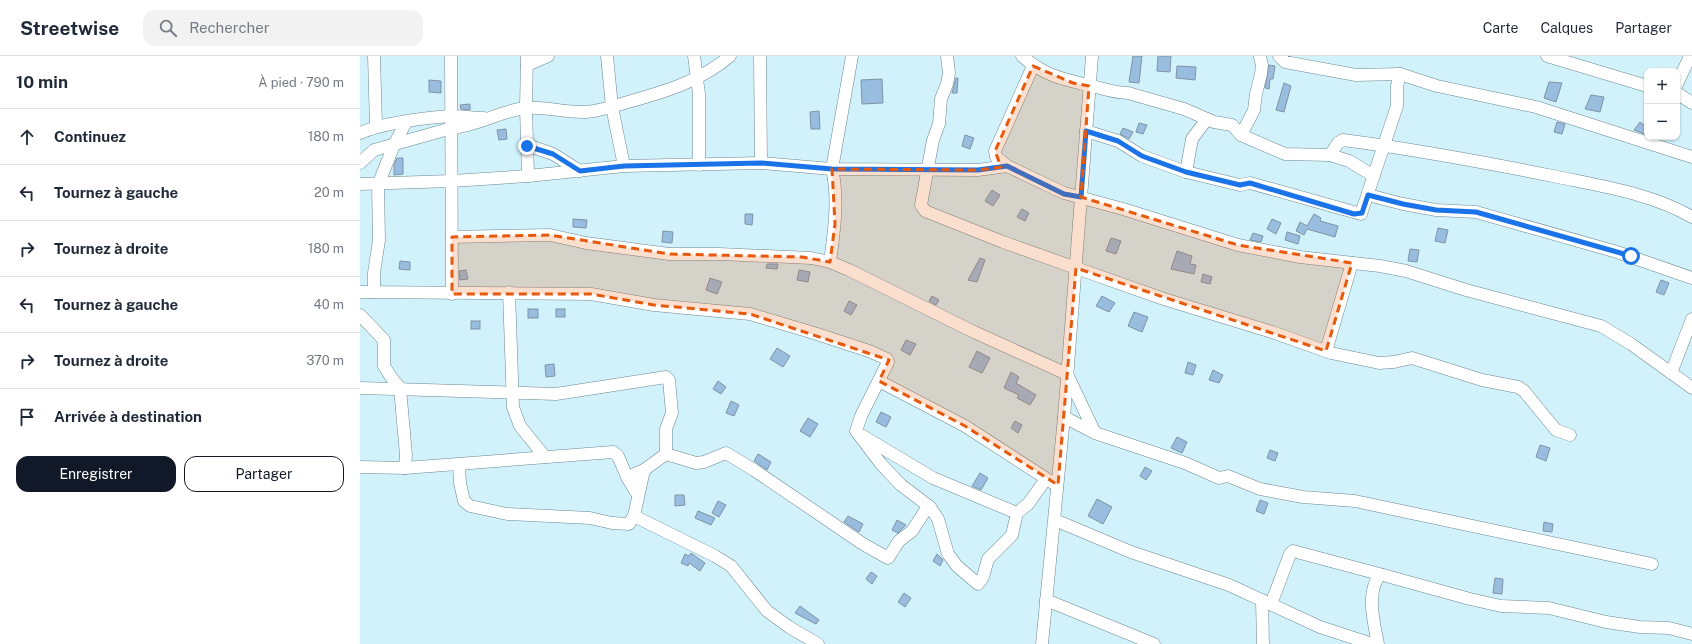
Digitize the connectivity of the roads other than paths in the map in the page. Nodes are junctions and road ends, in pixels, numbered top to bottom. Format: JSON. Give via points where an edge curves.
{"nodes":[{"id":1,"x":374,"y":56,"type":"edge"},
{"id":2,"x":451,"y":56,"type":"edge"},
{"id":3,"x":548,"y":56,"type":"edge"},
{"id":4,"x":607,"y":56,"type":"edge"},
{"id":5,"x":694,"y":56,"type":"edge"},
{"id":6,"x":730,"y":56,"type":"edge"},
{"id":7,"x":760,"y":56,"type":"edge"},
{"id":8,"x":852,"y":56,"type":"edge"},
{"id":9,"x":947,"y":56,"type":"edge"},
{"id":10,"x":1022,"y":56,"type":"edge"},
{"id":11,"x":1092,"y":56,"type":"edge"},
{"id":12,"x":1259,"y":56,"type":"edge"},
{"id":13,"x":1280,"y":56,"type":"edge"},
{"id":14,"x":1547,"y":56,"type":"edge"},
{"id":15,"x":1690,"y":56,"type":"edge"},
{"id":16,"x":527,"y":61,"type":"edge"},
{"id":17,"x":1033,"y":66,"type":"junction"},
{"id":18,"x":1400,"y":74,"type":"junction"},
{"id":19,"x":696,"y":78,"type":"junction"},
{"id":20,"x":1680,"y":78,"type":"edge"},
{"id":21,"x":1644,"y":85,"type":"edge"},
{"id":22,"x":1089,"y":86,"type":"junction"},
{"id":23,"x":1684,"y":94,"type":"edge"},
{"id":24,"x":1692,"y":103,"type":"edge"},
{"id":25,"x":612,"y":107,"type":"junction"},
{"id":26,"x":526,"y":108,"type":"junction"},
{"id":27,"x":1207,"y":119,"type":"junction"},
{"id":28,"x":406,"y":122,"type":"junction"},
{"id":29,"x":452,"y":122,"type":"junction"},
{"id":30,"x":376,"y":126,"type":"junction"},
{"id":31,"x":1086,"y":131,"type":"junction"},
{"id":32,"x":360,"y":133,"type":"edge"},
{"id":33,"x":1241,"y":135,"type":"junction"},
{"id":34,"x":1644,"y":139,"type":"edge"},
{"id":35,"x":1649,"y":140,"type":"edge"},
{"id":36,"x":1384,"y":145,"type":"junction"},
{"id":37,"x":394,"y":146,"type":"junction"},
{"id":38,"x":527,"y":146,"type":"junction"},
{"id":39,"x":1330,"y":156,"type":"junction"},
{"id":40,"x":1692,"y":157,"type":"edge"},
{"id":41,"x":360,"y":163,"type":"edge"},
{"id":42,"x":761,"y":163,"type":"junction"},
{"id":43,"x":699,"y":165,"type":"junction"},
{"id":44,"x":624,"y":166,"type":"junction"},
{"id":45,"x":1007,"y":166,"type":"junction"},
{"id":46,"x":832,"y":169,"type":"junction"},
{"id":47,"x":929,"y":170,"type":"junction"},
{"id":48,"x":580,"y":171,"type":"junction"},
{"id":49,"x":1186,"y":172,"type":"junction"},
{"id":50,"x":528,"y":176,"type":"junction"},
{"id":51,"x":1374,"y":176,"type":"junction"},
{"id":52,"x":452,"y":181,"type":"junction"},
{"id":53,"x":360,"y":184,"type":"edge"},
{"id":54,"x":378,"y":184,"type":"junction"},
{"id":55,"x":1368,"y":195,"type":"junction"},
{"id":56,"x":1081,"y":197,"type":"junction"},
{"id":57,"x":1692,"y":217,"type":"edge"},
{"id":58,"x":452,"y":237,"type":"junction"},
{"id":59,"x":830,"y":262,"type":"junction"},
{"id":60,"x":1352,"y":263,"type":"junction"},
{"id":61,"x":1076,"y":268,"type":"junction"},
{"id":62,"x":1692,"y":278,"type":"edge"},
{"id":63,"x":360,"y":292,"type":"edge"},
{"id":64,"x":374,"y":292,"type":"junction"},
{"id":65,"x":509,"y":292,"type":"junction"},
{"id":66,"x":452,"y":294,"type":"junction"},
{"id":67,"x":360,"y":315,"type":"edge"},
{"id":68,"x":1692,"y":319,"type":"edge"},
{"id":69,"x":1326,"y":351,"type":"junction"},
{"id":70,"x":1671,"y":373,"type":"junction"},
{"id":71,"x":1067,"y":374,"type":"junction"},
{"id":72,"x":879,"y":381,"type":"junction"},
{"id":73,"x":360,"y":388,"type":"edge"},
{"id":74,"x":400,"y":388,"type":"junction"},
{"id":75,"x":1692,"y":388,"type":"edge"},
{"id":76,"x":511,"y":392,"type":"junction"},
{"id":77,"x":1064,"y":417,"type":"junction"},
{"id":78,"x":1095,"y":433,"type":"junction"},
{"id":79,"x":860,"y":434,"type":"junction"},
{"id":80,"x":1570,"y":435,"type":"dead end"},
{"id":81,"x":666,"y":454,"type":"junction"},
{"id":82,"x":545,"y":457,"type":"junction"},
{"id":83,"x":459,"y":464,"type":"junction"},
{"id":84,"x":360,"y":467,"type":"edge"},
{"id":85,"x":405,"y":468,"type":"junction"},
{"id":86,"x":644,"y":470,"type":"junction"},
{"id":87,"x":627,"y":477,"type":"junction"},
{"id":88,"x":1046,"y":479,"type":"junction"},
{"id":89,"x":1058,"y":485,"type":"junction"},
{"id":90,"x":638,"y":495,"type":"junction"},
{"id":91,"x":930,"y":507,"type":"junction"},
{"id":92,"x":1017,"y":513,"type":"junction"},
{"id":93,"x":634,"y":516,"type":"junction"},
{"id":94,"x":1055,"y":520,"type":"junction"},
{"id":95,"x":1652,"y":564,"type":"dead end"},
{"id":96,"x":1383,"y":575,"type":"junction"},
{"id":97,"x":1046,"y":600,"type":"junction"},
{"id":98,"x":1266,"y":602,"type":"junction"},
{"id":99,"x":1692,"y":634,"type":"edge"},
{"id":100,"x":818,"y":644,"type":"edge"},
{"id":101,"x":1042,"y":644,"type":"edge"},
{"id":102,"x":1154,"y":644,"type":"edge"},
{"id":103,"x":1263,"y":644,"type":"edge"},
{"id":104,"x":1372,"y":644,"type":"edge"},
{"id":105,"x":1378,"y":644,"type":"edge"}],
"edges":[{"from":1,"to":30,"type":"street"},
{"from":2,"to":29,"type":"street"},
{"from":3,"to":16,"type":"street"},
{"from":4,"to":25,"type":"street"},
{"from":5,"to":19,"type":"street"},
{"from":6,"to":19,"type":"street"},
{"from":7,"to":42,"type":"street"},
{"from":8,"to":46,"type":"street"},
{"from":9,"to":47,"type":"street","via":[[948,79],[941,99],[939,124],[933,140]]},
{"from":10,"to":17,"type":"street"},
{"from":11,"to":22,"type":"street"},
{"from":12,"to":33,"type":"street","via":[[1262,65],[1255,107]]},
{"from":13,"to":18,"type":"street","via":[[1285,62],[1356,75]]},
{"from":14,"to":21,"type":"street"},
{"from":15,"to":20,"type":"street"},
{"from":16,"to":26,"type":"street"},
{"from":17,"to":22,"type":"street","via":[[1073,83]]},
{"from":17,"to":45,"type":"street","via":[[995,151],[996,157]]},
{"from":18,"to":34,"type":"street","via":[[1437,86],[1536,107]]},
{"from":18,"to":36,"type":"street","via":[[1397,106]]},
{"from":19,"to":25,"type":"street"},
{"from":19,"to":43,"type":"street","via":[[699,94]]},
{"from":22,"to":27,"type":"street","via":[[1132,94],[1184,109]]},
{"from":22,"to":31,"type":"street"},
{"from":23,"to":24,"type":"street"},
{"from":25,"to":26,"type":"street","via":[[588,112]]},
{"from":25,"to":44,"type":"street"},
{"from":26,"to":29,"type":"street","via":[[465,127]]},
{"from":26,"to":38,"type":"street"},
{"from":27,"to":33,"type":"street","via":[[1232,125]]},
{"from":27,"to":49,"type":"street","via":[[1192,139]]},
{"from":28,"to":29,"type":"street"},
{"from":28,"to":30,"type":"street"},
{"from":28,"to":37,"type":"street"},
{"from":29,"to":37,"type":"street"},
{"from":29,"to":52,"type":"street"},
{"from":30,"to":32,"type":"street"},
{"from":31,"to":49,"type":"street","via":[[1118,141],[1142,156]]},
{"from":31,"to":56,"type":"street"},
{"from":33,"to":39,"type":"street","via":[[1285,154]]},
{"from":35,"to":40,"type":"street"},
{"from":36,"to":39,"type":"street","via":[[1343,140]]},
{"from":36,"to":51,"type":"street"},
{"from":36,"to":57,"type":"street","via":[[1434,152],[1599,186],[1660,202]]},
{"from":37,"to":41,"type":"street","via":[[374,150]]},
{"from":37,"to":54,"type":"street"},
{"from":38,"to":48,"type":"street","via":[[553,154]]},
{"from":38,"to":50,"type":"street"},
{"from":39,"to":51,"type":"street","via":[[1349,161]]},
{"from":42,"to":43,"type":"street"},
{"from":42,"to":46,"type":"street"},
{"from":43,"to":44,"type":"street"},
{"from":44,"to":48,"type":"street"},
{"from":45,"to":47,"type":"street","via":[[978,170]]},
{"from":45,"to":56,"type":"street","via":[[1064,194]]},
{"from":46,"to":47,"type":"street"},
{"from":46,"to":59,"type":"street","via":[[835,179],[835,224]]},
{"from":47,"to":61,"type":"street","via":[[921,205],[925,212]]},
{"from":48,"to":50,"type":"street"},
{"from":49,"to":55,"type":"street","via":[[1240,185],[1250,183],[1358,214],[1362,212]]},
{"from":50,"to":52,"type":"street"},
{"from":51,"to":55,"type":"street"},
{"from":52,"to":54,"type":"street"},
{"from":52,"to":58,"type":"street"},
{"from":53,"to":54,"type":"street"},
{"from":54,"to":64,"type":"street","via":[[379,240]]},
{"from":55,"to":62,"type":"street","via":[[1436,210],[1476,212],[1617,252]]},
{"from":56,"to":60,"type":"street","via":[[1238,245],[1300,257]]},
{"from":56,"to":61,"type":"street"},
{"from":58,"to":59,"type":"street","via":[[550,235],[586,244],[669,254],[802,257]]},
{"from":58,"to":66,"type":"street"},
{"from":59,"to":71,"type":"street"},
{"from":60,"to":69,"type":"street"},
{"from":60,"to":70,"type":"street","via":[[1406,271],[1601,326]]},
{"from":61,"to":69,"type":"street"},
{"from":61,"to":71,"type":"street"},
{"from":63,"to":64,"type":"street"},
{"from":64,"to":66,"type":"street"},
{"from":65,"to":66,"type":"street"},
{"from":65,"to":72,"type":"street","via":[[591,294],[654,306],[750,314],[887,359]]},
{"from":65,"to":76,"type":"street"},
{"from":67,"to":74,"type":"street","via":[[384,340],[384,366]]},
{"from":68,"to":70,"type":"street"},
{"from":69,"to":80,"type":"street","via":[[1379,363],[1412,358],[1482,380],[1518,388],[1524,391],[1556,430]]},
{"from":70,"to":75,"type":"street"},
{"from":71,"to":77,"type":"street"},
{"from":71,"to":78,"type":"street"},
{"from":72,"to":79,"type":"street","via":[[856,429]]},
{"from":72,"to":88,"type":"street","via":[[965,426]]},
{"from":73,"to":74,"type":"street"},
{"from":74,"to":76,"type":"street"},
{"from":74,"to":85,"type":"street"},
{"from":76,"to":81,"type":"street","via":[[556,394],[666,377],[669,380],[672,413],[666,429]]},
{"from":76,"to":82,"type":"street","via":[[520,426]]},
{"from":77,"to":78,"type":"street"},
{"from":77,"to":89,"type":"street"},
{"from":78,"to":95,"type":"street","via":[[1185,463],[1219,478],[1228,476],[1260,489],[1303,497],[1355,500]]},
{"from":79,"to":91,"type":"street","via":[[867,447],[901,485]]},
{"from":79,"to":92,"type":"street","via":[[932,478]]},
{"from":81,"to":86,"type":"street"},
{"from":81,"to":91,"type":"street","via":[[696,463],[726,453],[888,558],[899,541],[912,531],[925,510]]},
{"from":82,"to":83,"type":"street"},
{"from":82,"to":87,"type":"street","via":[[613,452],[618,456]]},
{"from":83,"to":85,"type":"street"},
{"from":83,"to":93,"type":"street","via":[[464,500],[470,506],[507,514],[590,518],[612,523],[629,524]]},
{"from":84,"to":85,"type":"street"},
{"from":86,"to":87,"type":"street"},
{"from":86,"to":90,"type":"street"},
{"from":87,"to":90,"type":"street"},
{"from":88,"to":89,"type":"street"},
{"from":88,"to":92,"type":"street","via":[[1028,504]]},
{"from":89,"to":94,"type":"street"},
{"from":90,"to":93,"type":"street"},
{"from":91,"to":92,"type":"street","via":[[938,519],[948,554],[957,566],[978,584],[983,577],[988,559],[1012,535]]},
{"from":93,"to":100,"type":"street","via":[[726,563],[767,611]]},
{"from":94,"to":97,"type":"street"},
{"from":94,"to":98,"type":"street","via":[[1105,542],[1224,584]]},
{"from":96,"to":98,"type":"street","via":[[1293,551]]},
{"from":96,"to":99,"type":"street","via":[[1470,600],[1501,606],[1549,608],[1606,622],[1669,628]]},
{"from":96,"to":105,"type":"street","via":[[1375,582],[1372,602]]},
{"from":97,"to":101,"type":"street"},
{"from":97,"to":102,"type":"street"},
{"from":98,"to":103,"type":"street"},
{"from":98,"to":104,"type":"street","via":[[1316,626]]}]}
